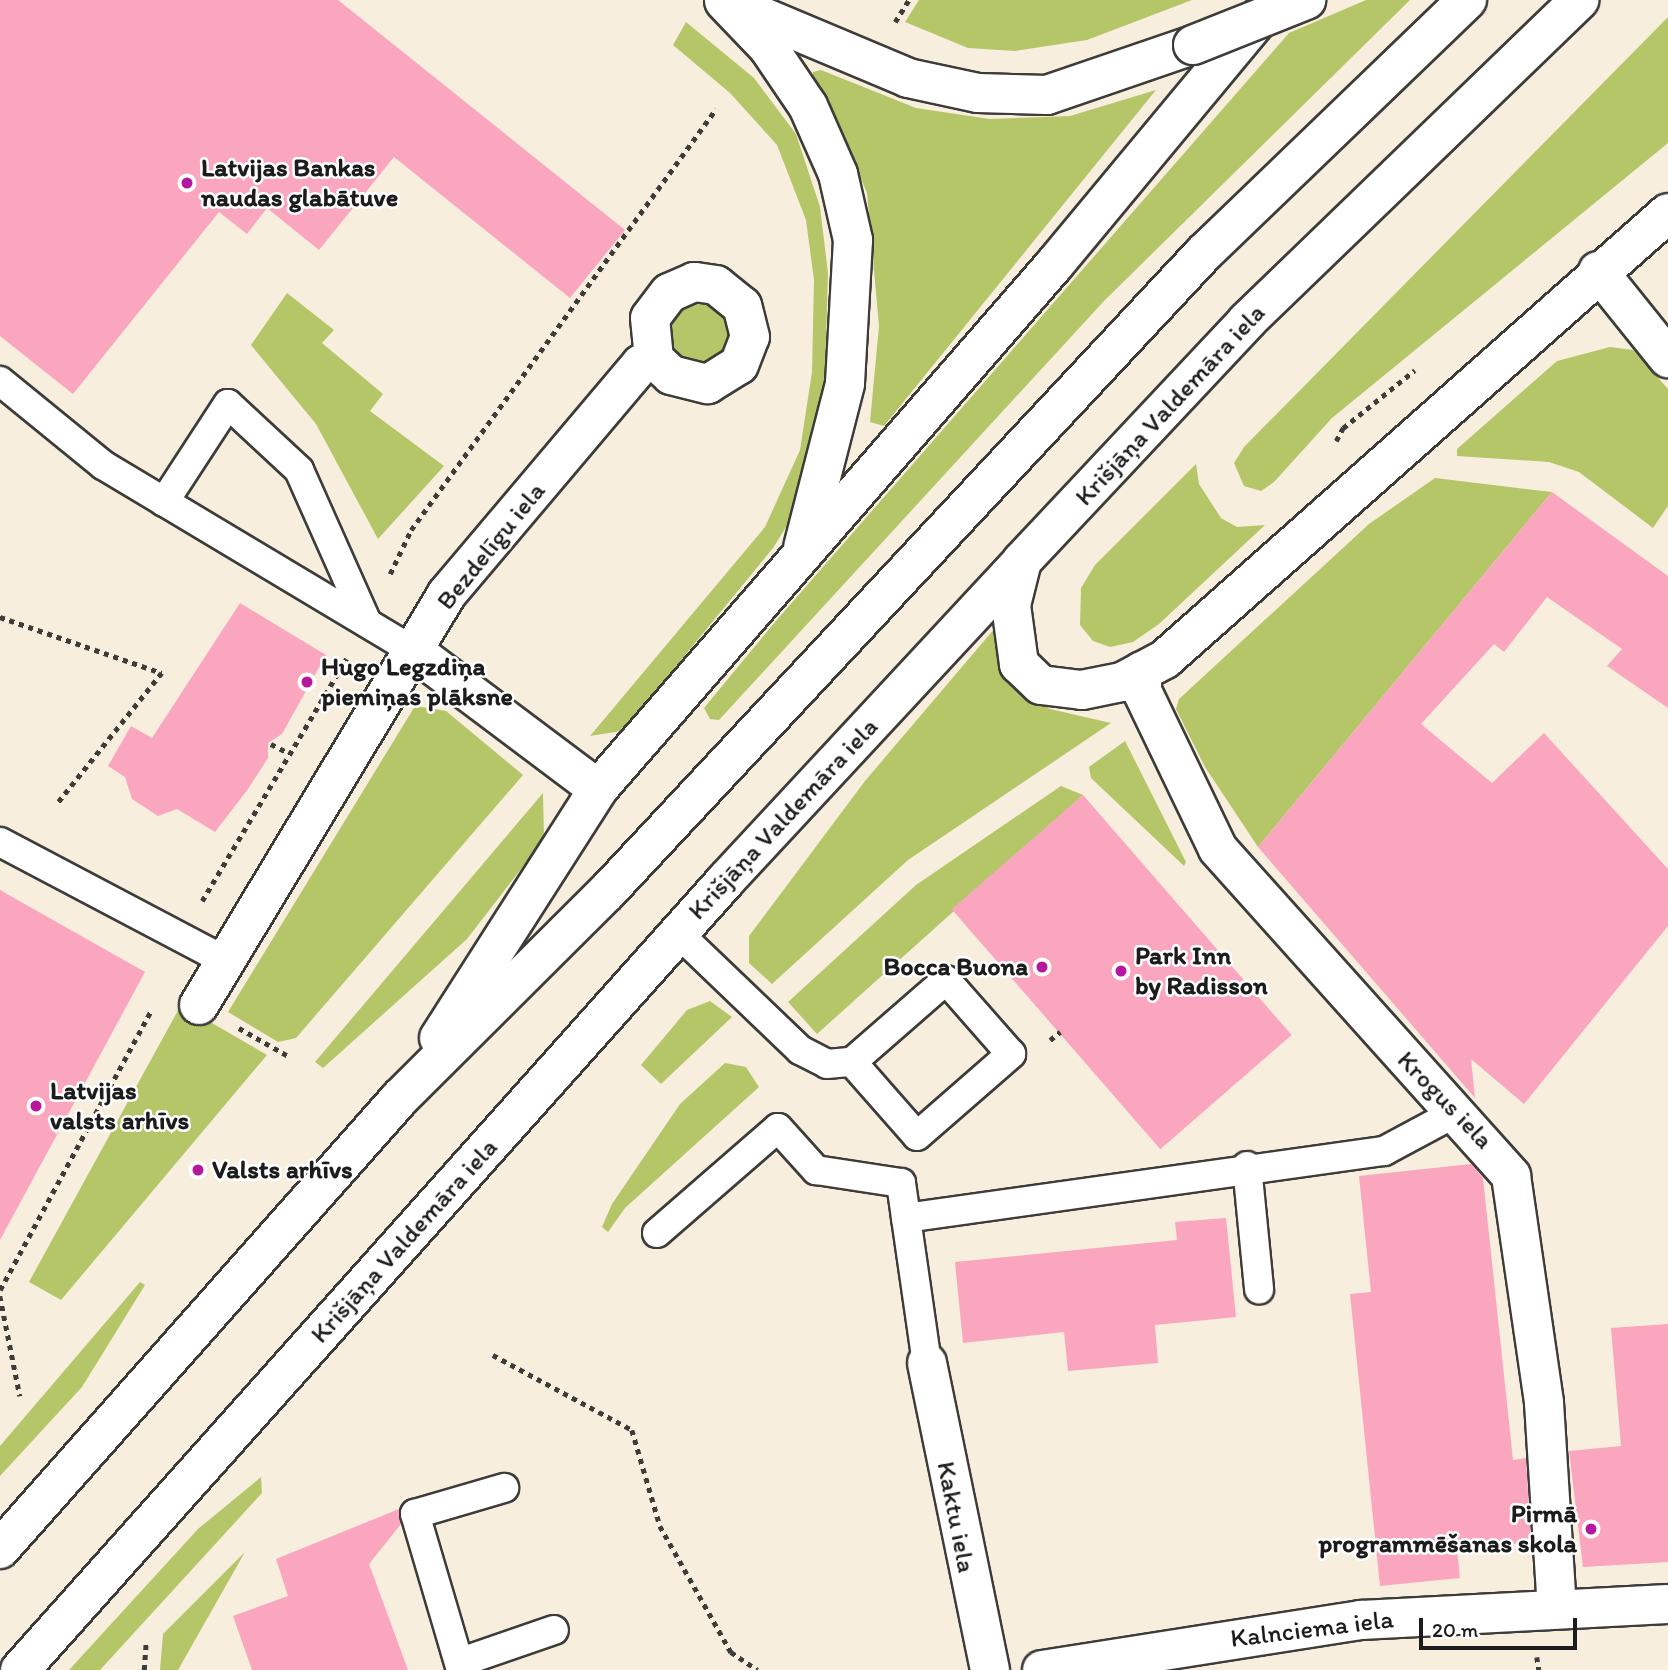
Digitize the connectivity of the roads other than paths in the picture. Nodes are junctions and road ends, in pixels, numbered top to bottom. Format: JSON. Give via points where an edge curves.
{"nodes":[{"id":1,"x":723,"y":0,"type":"edge"},
{"id":2,"x":1274,"y":0,"type":"edge"},
{"id":3,"x":1306,"y":0,"type":"edge"},
{"id":4,"x":1467,"y":0,"type":"edge"},
{"id":5,"x":1579,"y":0,"type":"edge"},
{"id":6,"x":1668,"y":214,"type":"edge"},
{"id":7,"x":1598,"y":271,"type":"junction"},
{"id":8,"x":1668,"y":358,"type":"edge"},
{"id":9,"x":654,"y":359,"type":"dead end"},
{"id":10,"x":0,"y":381,"type":"edge"},
{"id":11,"x":164,"y":502,"type":"junction"},
{"id":12,"x":803,"y":547,"type":"junction"},
{"id":13,"x":1022,"y":561,"type":"junction"},
{"id":14,"x":367,"y":623,"type":"junction"},
{"id":15,"x":414,"y":651,"type":"junction"},
{"id":16,"x":1142,"y":671,"type":"junction"},
{"id":17,"x":598,"y":789,"type":"junction"},
{"id":18,"x":0,"y":842,"type":"edge"},
{"id":19,"x":678,"y":933,"type":"junction"},
{"id":20,"x":226,"y":961,"type":"junction"},
{"id":21,"x":199,"y":1004,"type":"dead end"},
{"id":22,"x":852,"y":1062,"type":"junction"},
{"id":23,"x":400,"y":1098,"type":"junction"},
{"id":24,"x":1455,"y":1112,"type":"junction"},
{"id":25,"x":1247,"y":1166,"type":"junction"},
{"id":26,"x":906,"y":1218,"type":"junction"},
{"id":27,"x":657,"y":1233,"type":"dead end"},
{"id":28,"x":1259,"y":1290,"type":"dead end"},
{"id":29,"x":927,"y":1363,"type":"joint"},
{"id":30,"x":504,"y":1488,"type":"dead end"},
{"id":31,"x":0,"y":1549,"type":"edge"},
{"id":32,"x":1668,"y":1604,"type":"edge"},
{"id":33,"x":1557,"y":1606,"type":"junction"},
{"id":34,"x":554,"y":1630,"type":"dead end"},
{"id":35,"x":463,"y":1666,"type":"edge"},
{"id":36,"x":20,"y":1670,"type":"edge"},
{"id":37,"x":990,"y":1670,"type":"edge"},
{"id":38,"x":1042,"y":1670,"type":"edge"}],
"edges":[{"from":1,"to":3,"type":"main road","bridge":true,"via":[[908,78],[978,93],[1047,95],[1194,45]]},
{"from":1,"to":12,"type":"main road","via":[[768,47],[808,106],[838,174],[853,240],[845,384]]},
{"from":2,"to":12,"type":"main road","via":[[1054,265]]},
{"from":4,"to":23,"type":"main road","via":[[1204,253],[607,892]]},
{"from":5,"to":13,"type":"main road","name":"Krišjāņa Valdemāra iela","via":[[1247,321]]},
{"from":6,"to":7,"type":"main road"},
{"from":7,"to":8,"type":"main road"},
{"from":7,"to":16,"type":"main road","via":[[1165,659]]},
{"from":9,"to":15,"type":"main road","name":"Bezdelīgu iela","via":[[641,364],[446,595]]},
{"from":10,"to":11,"type":"lane","via":[[103,465]]},
{"from":11,"to":14,"type":"lane"},
{"from":11,"to":14,"type":"lane","via":[[228,404],[299,470]]},
{"from":12,"to":17,"type":"main road"},
{"from":13,"to":16,"type":"main road","via":[[1011,605],[1019,664],[1041,685],[1082,690]]},
{"from":13,"to":19,"type":"main road","name":"Krišjāņa Valdemāra iela"},
{"from":14,"to":15,"type":"lane"},
{"from":15,"to":17,"type":"main road"},
{"from":15,"to":20,"type":"main road","name":"Bezdelīgu iela"},
{"from":16,"to":24,"type":"main road","name":"Krogus iela","via":[[1142,691],[1218,849]]},
{"from":17,"to":23,"type":"main road"},
{"from":18,"to":20,"type":"lane"},
{"from":19,"to":22,"type":"lane","via":[[800,1050],[827,1064]]},
{"from":19,"to":36,"type":"main road","name":"Krišjāņa Valdemāra iela"},
{"from":20,"to":21,"type":"main road","name":"Bezdelīgu iela"},
{"from":22,"to":22,"type":"lane","via":[[917,1136],[1011,1054],[946,980]]},
{"from":23,"to":31,"type":"main road"},
{"from":24,"to":25,"type":"lane","via":[[1384,1151]]},
{"from":24,"to":33,"type":"main road","name":"Krogus iela","via":[[1498,1156],[1517,1199],[1544,1403]]},
{"from":25,"to":26,"type":"lane"},
{"from":25,"to":28,"type":"lane"},
{"from":26,"to":27,"type":"lane","via":[[901,1183],[816,1170],[778,1128]]},
{"from":26,"to":29,"type":"lane"},
{"from":29,"to":37,"type":"main road","name":"Kaktu iela"},
{"from":30,"to":35,"type":"lane","via":[[415,1514]]},
{"from":32,"to":33,"type":"main road","name":"Kalnciema iela"},
{"from":33,"to":38,"type":"main road","name":"Kalnciema iela","via":[[1361,1620]]},
{"from":34,"to":35,"type":"lane"}]}
